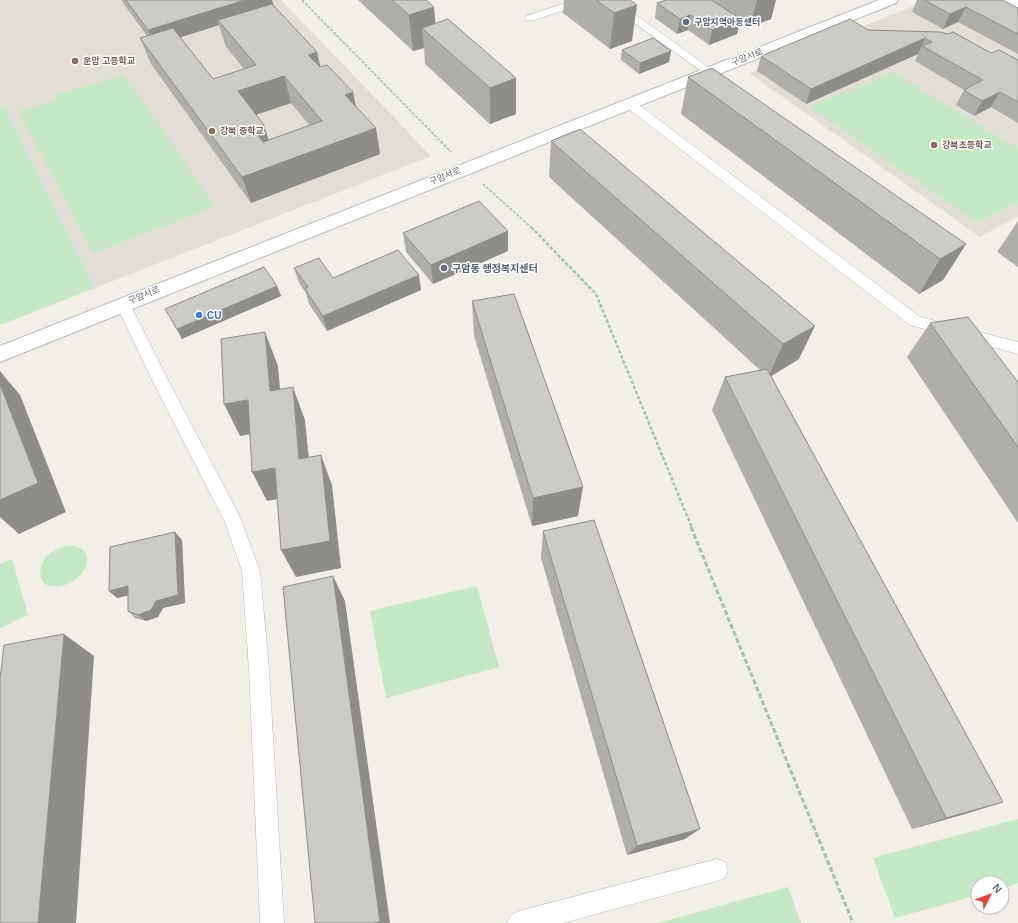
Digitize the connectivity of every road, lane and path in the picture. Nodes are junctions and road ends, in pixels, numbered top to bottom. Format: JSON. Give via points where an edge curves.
{"nodes":[{"id":1,"x":302,"y":0,"type":"edge"},
{"id":2,"x":585,"y":0,"type":"edge"},
{"id":3,"x":608,"y":0,"type":"edge"},
{"id":4,"x":892,"y":0,"type":"edge"},
{"id":5,"x":1008,"y":0,"type":"edge"},
{"id":6,"x":1018,"y":5,"type":"edge"},
{"id":7,"x":530,"y":18,"type":"dead end"},
{"id":8,"x":709,"y":72,"type":"junction"},
{"id":9,"x":630,"y":104,"type":"junction"},
{"id":10,"x":466,"y":168,"type":"junction"},
{"id":11,"x":123,"y":304,"type":"junction"},
{"id":12,"x":1018,"y":348,"type":"edge"},
{"id":13,"x":0,"y":354,"type":"edge"},
{"id":14,"x":717,"y":870,"type":"dead end"},
{"id":15,"x":272,"y":923,"type":"edge"},
{"id":16,"x":519,"y":923,"type":"edge"},
{"id":17,"x":854,"y":923,"type":"edge"}],
"edges":[{"from":1,"to":10,"type":"path"},
{"from":2,"to":7,"type":"lane"},
{"from":3,"to":8,"type":"lane"},
{"from":4,"to":8,"type":"street","name":"구암서로"},
{"from":5,"to":6,"type":"street"},
{"from":8,"to":9,"type":"street","name":"구암서로"},
{"from":9,"to":10,"type":"street","name":"구암서로"},
{"from":9,"to":12,"type":"lane","via":[[915,322]]},
{"from":10,"to":11,"type":"street","name":"구암서로"},
{"from":10,"to":17,"type":"path","via":[[543,238],[596,294]]},
{"from":11,"to":13,"type":"street","name":"구암서로"},
{"from":11,"to":15,"type":"lane","via":[[233,521],[251,570],[259,669]]},
{"from":14,"to":16,"type":"lane"}]}
